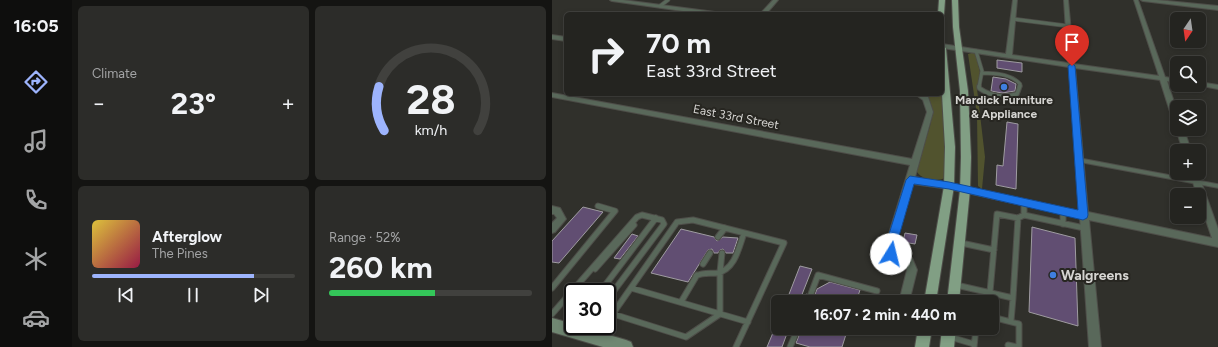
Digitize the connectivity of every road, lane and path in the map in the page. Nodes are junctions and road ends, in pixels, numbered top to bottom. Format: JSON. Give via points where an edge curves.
{"nodes":[{"id":1,"x":612,"y":0,"type":"edge"},
{"id":2,"x":668,"y":0,"type":"edge"},
{"id":3,"x":776,"y":0,"type":"edge"},
{"id":4,"x":942,"y":0,"type":"edge"},
{"id":5,"x":955,"y":0,"type":"edge"},
{"id":6,"x":1015,"y":0,"type":"edge"},
{"id":7,"x":1066,"y":0,"type":"edge"},
{"id":8,"x":1136,"y":0,"type":"edge"},
{"id":9,"x":1142,"y":0,"type":"edge"},
{"id":10,"x":1210,"y":0,"type":"edge"},
{"id":11,"x":660,"y":6,"type":"junction"},
{"id":12,"x":1216,"y":8,"type":"edge"},
{"id":13,"x":700,"y":12,"type":"edge"},
{"id":14,"x":765,"y":12,"type":"edge"},
{"id":15,"x":941,"y":12,"type":"edge"},
{"id":16,"x":1218,"y":14,"type":"edge"},
{"id":17,"x":1013,"y":19,"type":"junction"},
{"id":18,"x":1068,"y":26,"type":"junction"},
{"id":19,"x":552,"y":37,"type":"edge"},
{"id":20,"x":564,"y":39,"type":"edge"},
{"id":21,"x":944,"y":47,"type":"edge"},
{"id":22,"x":959,"y":48,"type":"junction"},
{"id":23,"x":976,"y":51,"type":"junction"},
{"id":24,"x":1009,"y":56,"type":"junction"},
{"id":25,"x":1072,"y":66,"type":"junction"},
{"id":26,"x":944,"y":72,"type":"edge"},
{"id":27,"x":982,"y":73,"type":"junction"},
{"id":28,"x":1163,"y":79,"type":"junction"},
{"id":29,"x":1170,"y":80,"type":"edge"},
{"id":30,"x":1206,"y":85,"type":"edge"},
{"id":31,"x":1218,"y":87,"type":"edge"},
{"id":32,"x":552,"y":95,"type":"edge"},
{"id":33,"x":921,"y":96,"type":"edge"},
{"id":34,"x":1170,"y":100,"type":"edge"},
{"id":35,"x":1079,"y":160,"type":"junction"},
{"id":36,"x":915,"y":163,"type":"junction"},
{"id":37,"x":910,"y":180,"type":"junction"},
{"id":38,"x":1197,"y":182,"type":"junction"},
{"id":39,"x":949,"y":186,"type":"junction"},
{"id":40,"x":1218,"y":186,"type":"edge"},
{"id":41,"x":965,"y":190,"type":"junction"},
{"id":42,"x":1024,"y":203,"type":"junction"},
{"id":43,"x":598,"y":206,"type":"dead end"},
{"id":44,"x":552,"y":210,"type":"edge"},
{"id":45,"x":1063,"y":211,"type":"junction"},
{"id":46,"x":1083,"y":215,"type":"junction"},
{"id":47,"x":1024,"y":216,"type":"junction"},
{"id":48,"x":656,"y":218,"type":"junction"},
{"id":49,"x":1018,"y":218,"type":"junction"},
{"id":50,"x":1063,"y":224,"type":"junction"},
{"id":51,"x":1084,"y":228,"type":"junction"},
{"id":52,"x":552,"y":229,"type":"edge"},
{"id":53,"x":724,"y":230,"type":"junction"},
{"id":54,"x":744,"y":233,"type":"junction"},
{"id":55,"x":718,"y":237,"type":"dead end"},
{"id":56,"x":726,"y":237,"type":"dead end"},
{"id":57,"x":960,"y":243,"type":"junction"},
{"id":58,"x":1218,"y":243,"type":"edge"},
{"id":59,"x":994,"y":250,"type":"junction"},
{"id":60,"x":710,"y":253,"type":"dead end"},
{"id":61,"x":722,"y":253,"type":"dead end"},
{"id":62,"x":704,"y":264,"type":"dead end"},
{"id":63,"x":720,"y":272,"type":"junction"},
{"id":64,"x":580,"y":283,"type":"edge"},
{"id":65,"x":607,"y":283,"type":"edge"},
{"id":66,"x":955,"y":285,"type":"junction"},
{"id":67,"x":552,"y":288,"type":"edge"},
{"id":68,"x":616,"y":288,"type":"edge"},
{"id":69,"x":631,"y":288,"type":"junction"},
{"id":70,"x":877,"y":291,"type":"dead end"},
{"id":71,"x":990,"y":292,"type":"junction"},
{"id":72,"x":906,"y":294,"type":"dead end"},
{"id":73,"x":811,"y":295,"type":"edge"},
{"id":74,"x":931,"y":295,"type":"edge"},
{"id":75,"x":954,"y":295,"type":"edge"},
{"id":76,"x":1013,"y":298,"type":"junction"},
{"id":77,"x":564,"y":301,"type":"edge"},
{"id":78,"x":681,"y":302,"type":"junction"},
{"id":79,"x":616,"y":310,"type":"edge"},
{"id":80,"x":552,"y":314,"type":"edge"},
{"id":81,"x":720,"y":314,"type":"junction"},
{"id":82,"x":616,"y":315,"type":"edge"},
{"id":83,"x":999,"y":318,"type":"edge"},
{"id":84,"x":1011,"y":321,"type":"junction"},
{"id":85,"x":748,"y":322,"type":"junction"},
{"id":86,"x":552,"y":325,"type":"edge"},
{"id":87,"x":598,"y":335,"type":"edge"},
{"id":88,"x":795,"y":335,"type":"edge"},
{"id":89,"x":924,"y":335,"type":"edge"},
{"id":90,"x":948,"y":337,"type":"edge"},
{"id":91,"x":975,"y":337,"type":"joint"},
{"id":92,"x":596,"y":338,"type":"junction"},
{"id":93,"x":981,"y":338,"type":"dead end"},
{"id":94,"x":974,"y":345,"type":"edge"},
{"id":95,"x":1008,"y":345,"type":"dead end"},
{"id":96,"x":626,"y":347,"type":"edge"},
{"id":97,"x":736,"y":347,"type":"edge"},
{"id":98,"x":790,"y":347,"type":"edge"},
{"id":99,"x":922,"y":347,"type":"edge"},
{"id":100,"x":1018,"y":347,"type":"edge"},
{"id":101,"x":1094,"y":347,"type":"edge"}],
"edges":[{"from":1,"to":11,"type":"street"},
{"from":2,"to":11,"type":"lane"},
{"from":3,"to":14,"type":"street"},
{"from":4,"to":15,"type":"main road"},
{"from":5,"to":22,"type":"main road"},
{"from":6,"to":17,"type":"street"},
{"from":7,"to":18,"type":"street"},
{"from":8,"to":28,"type":"street"},
{"from":9,"to":12,"type":"street"},
{"from":10,"to":12,"type":"street"},
{"from":11,"to":13,"type":"street"},
{"from":12,"to":16,"type":"street"},
{"from":17,"to":18,"type":"lane"},
{"from":17,"to":24,"type":"street"},
{"from":18,"to":25,"type":"street"},
{"from":19,"to":20,"type":"street"},
{"from":21,"to":22,"type":"street"},
{"from":22,"to":23,"type":"street"},
{"from":22,"to":41,"type":"main road","via":[[967,130]]},
{"from":23,"to":24,"type":"street"},
{"from":23,"to":27,"type":"lane"},
{"from":24,"to":25,"type":"street"},
{"from":25,"to":28,"type":"street"},
{"from":25,"to":35,"type":"street"},
{"from":26,"to":39,"type":"main road","via":[[950,147]]},
{"from":27,"to":27,"type":"lane","via":[[979,88],[984,92],[1009,96],[1019,91],[1020,84],[1014,79]]},
{"from":28,"to":29,"type":"street"},
{"from":28,"to":34,"type":"street"},
{"from":30,"to":31,"type":"street"},
{"from":32,"to":36,"type":"street","name":"East 33rd Street"},
{"from":33,"to":36,"type":"street","via":[[926,99],[930,112]]},
{"from":35,"to":38,"type":"lane"},
{"from":35,"to":46,"type":"street"},
{"from":36,"to":37,"type":"street"},
{"from":37,"to":39,"type":"street"},
{"from":37,"to":72,"type":"street","via":[[890,250],[891,254],[909,261],[912,270]]},
{"from":38,"to":40,"type":"lane"},
{"from":38,"to":58,"type":"street"},
{"from":39,"to":41,"type":"street"},
{"from":39,"to":74,"type":"main road"},
{"from":41,"to":42,"type":"street"},
{"from":41,"to":57,"type":"main road"},
{"from":42,"to":45,"type":"street"},
{"from":42,"to":47,"type":"lane"},
{"from":43,"to":67,"type":"lane","via":[[615,211]]},
{"from":44,"to":52,"type":"street","via":[[557,211],[562,219]]},
{"from":45,"to":46,"type":"street"},
{"from":45,"to":50,"type":"lane"},
{"from":46,"to":51,"type":"street"},
{"from":46,"to":58,"type":"street"},
{"from":47,"to":49,"type":"lane"},
{"from":47,"to":50,"type":"lane"},
{"from":48,"to":64,"type":"lane","via":[[642,215],[637,217]]},
{"from":48,"to":65,"type":"lane"},
{"from":48,"to":68,"type":"lane","via":[[664,224]]},
{"from":49,"to":59,"type":"lane","via":[[997,214]]},
{"from":49,"to":76,"type":"lane"},
{"from":50,"to":51,"type":"lane"},
{"from":51,"to":101,"type":"street"},
{"from":53,"to":54,"type":"lane"},
{"from":53,"to":55,"type":"lane"},
{"from":53,"to":56,"type":"lane"},
{"from":53,"to":69,"type":"lane","via":[[693,220],[677,222]]},
{"from":54,"to":63,"type":"lane","via":[[734,262]]},
{"from":54,"to":85,"type":"lane","via":[[784,243]]},
{"from":57,"to":59,"type":"lane"},
{"from":57,"to":66,"type":"main road"},
{"from":59,"to":71,"type":"lane"},
{"from":60,"to":62,"type":"lane"},
{"from":61,"to":63,"type":"lane"},
{"from":63,"to":78,"type":"lane","via":[[698,273]]},
{"from":63,"to":81,"type":"lane"},
{"from":66,"to":71,"type":"lane"},
{"from":66,"to":75,"type":"main road"},
{"from":69,"to":78,"type":"lane"},
{"from":69,"to":79,"type":"lane"},
{"from":70,"to":73,"type":"lane","via":[[818,275]]},
{"from":71,"to":76,"type":"lane"},
{"from":76,"to":84,"type":"lane"},
{"from":77,"to":80,"type":"lane"},
{"from":78,"to":81,"type":"lane"},
{"from":81,"to":82,"type":"lane","via":[[686,337]]},
{"from":81,"to":85,"type":"lane"},
{"from":83,"to":84,"type":"lane"},
{"from":84,"to":100,"type":"lane","via":[[1019,324]]},
{"from":85,"to":97,"type":"lane"},
{"from":86,"to":92,"type":"main road","via":[[581,331]]},
{"from":87,"to":92,"type":"lane"},
{"from":88,"to":98,"type":"lane"},
{"from":89,"to":99,"type":"main road"},
{"from":90,"to":94,"type":"lane"},
{"from":91,"to":93,"type":"lane"},
{"from":91,"to":94,"type":"lane"},
{"from":92,"to":96,"type":"main road"},
{"from":95,"to":100,"type":"lane"}]}
